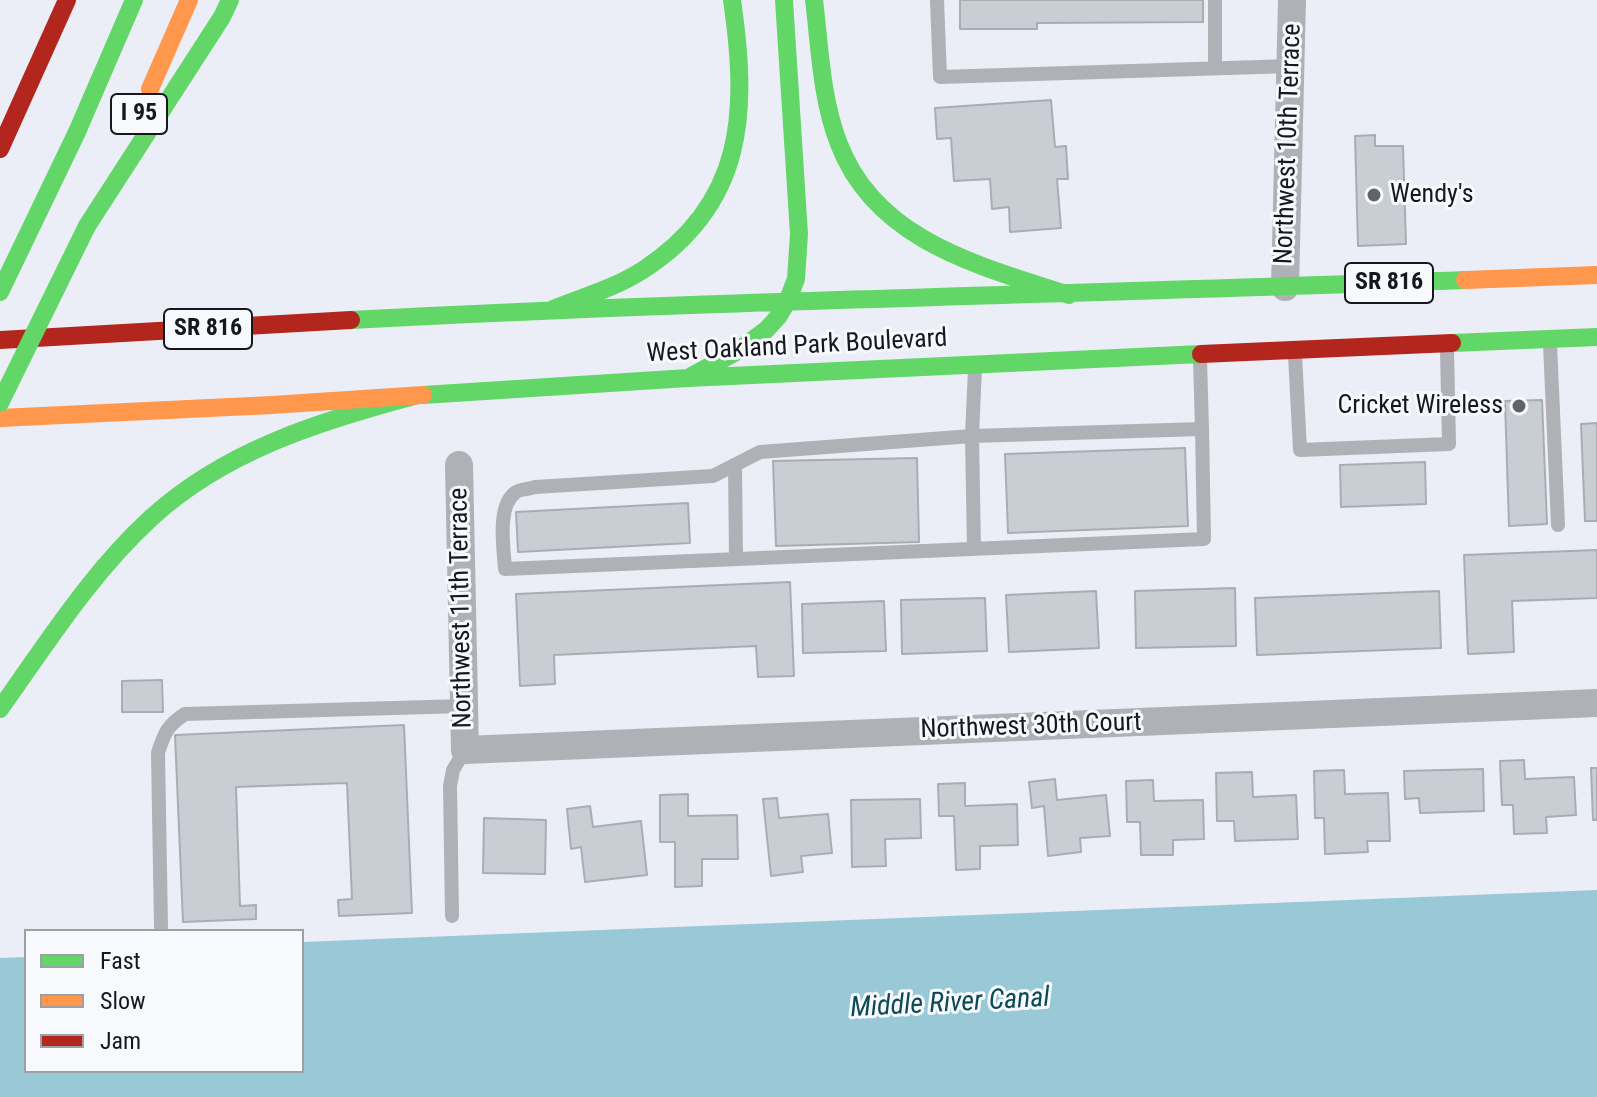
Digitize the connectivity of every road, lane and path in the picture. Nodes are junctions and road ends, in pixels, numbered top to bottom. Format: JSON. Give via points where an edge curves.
{"nodes":[{"id":1,"x":67,"y":0,"type":"edge"},
{"id":2,"x":134,"y":0,"type":"edge"},
{"id":3,"x":189,"y":0,"type":"edge"},
{"id":4,"x":230,"y":0,"type":"edge"},
{"id":5,"x":732,"y":0,"type":"edge"},
{"id":6,"x":784,"y":0,"type":"edge"},
{"id":7,"x":814,"y":0,"type":"edge"},
{"id":8,"x":937,"y":0,"type":"edge"},
{"id":9,"x":1215,"y":0,"type":"edge"},
{"id":10,"x":1292,"y":0,"type":"edge"},
{"id":11,"x":1291,"y":66,"type":"junction"},
{"id":12,"x":1215,"y":68,"type":"junction"},
{"id":13,"x":0,"y":149,"type":"edge"},
{"id":14,"x":87,"y":226,"type":"junction"},
{"id":15,"x":1597,"y":275,"type":"edge"},
{"id":16,"x":0,"y":292,"type":"edge"},
{"id":17,"x":1069,"y":295,"type":"junction"},
{"id":18,"x":1279,"y":297,"type":"junction"},
{"id":19,"x":789,"y":301,"type":"junction"},
{"id":20,"x":553,"y":309,"type":"junction"},
{"id":21,"x":1240,"y":333,"type":"dead end"},
{"id":22,"x":1597,"y":337,"type":"edge"},
{"id":23,"x":1550,"y":339,"type":"junction"},
{"id":24,"x":0,"y":340,"type":"edge"},
{"id":25,"x":1447,"y":344,"type":"junction"},
{"id":26,"x":1294,"y":350,"type":"junction"},
{"id":27,"x":1200,"y":355,"type":"junction"},
{"id":28,"x":976,"y":364,"type":"junction"},
{"id":29,"x":688,"y":378,"type":"junction"},
{"id":30,"x":414,"y":396,"type":"junction"},
{"id":31,"x":0,"y":403,"type":"edge"},
{"id":32,"x":0,"y":418,"type":"edge"},
{"id":33,"x":1202,"y":429,"type":"junction"},
{"id":34,"x":972,"y":436,"type":"junction"},
{"id":35,"x":459,"y":465,"type":"dead end"},
{"id":36,"x":735,"y":465,"type":"junction"},
{"id":37,"x":1558,"y":525,"type":"dead end"},
{"id":38,"x":974,"y":549,"type":"junction"},
{"id":39,"x":736,"y":559,"type":"junction"},
{"id":40,"x":1597,"y":703,"type":"edge"},
{"id":41,"x":464,"y":706,"type":"junction"},
{"id":42,"x":0,"y":709,"type":"edge"},
{"id":43,"x":465,"y":750,"type":"junction"},
{"id":44,"x":452,"y":916,"type":"dead end"},
{"id":45,"x":161,"y":927,"type":"dead end"}],
"edges":[{"from":1,"to":13,"type":"main road"},
{"from":2,"to":16,"type":"main road"},
{"from":3,"to":14,"type":"main road","number":"I 95"},
{"from":4,"to":14,"type":"main road"},
{"from":5,"to":20,"type":"main road","via":[[740,79],[737,137],[713,203],[663,257]]},
{"from":6,"to":19,"type":"main road","via":[[799,234],[798,270]]},
{"from":7,"to":17,"type":"main road","via":[[835,129],[857,177],[881,210],[938,248]]},
{"from":8,"to":12,"type":"lane","via":[[940,77]]},
{"from":9,"to":12,"type":"lane"},
{"from":10,"to":11,"type":"street","name":"Northwest 10th Terrace"},
{"from":11,"to":12,"type":"lane"},
{"from":11,"to":18,"type":"street","name":"Northwest 10th Terrace"},
{"from":14,"to":31,"type":"main road","number":"I 95","bridge":true},
{"from":15,"to":18,"type":"main road","name":"West Oakland Park Boulevard","number":"SR 816"},
{"from":17,"to":18,"type":"main road","name":"West Oakland Park Boulevard","number":"SR 816"},
{"from":17,"to":19,"type":"main road","name":"West Oakland Park Boulevard","number":"SR 816"},
{"from":19,"to":20,"type":"main road","name":"West Oakland Park Boulevard","number":"SR 816"},
{"from":19,"to":29,"type":"main road","via":[[757,337]]},
{"from":20,"to":24,"type":"main road","name":"West Oakland Park Boulevard","number":"SR 816"},
{"from":21,"to":27,"type":"main road"},
{"from":22,"to":23,"type":"main road","name":"West Oakland Park Boulevard"},
{"from":23,"to":25,"type":"main road","name":"West Oakland Park Boulevard"},
{"from":23,"to":37,"type":"lane"},
{"from":25,"to":26,"type":"main road","name":"West Oakland Park Boulevard"},
{"from":25,"to":26,"type":"lane","via":[[1449,444],[1300,450]]},
{"from":26,"to":27,"type":"main road","name":"West Oakland Park Boulevard"},
{"from":27,"to":28,"type":"main road","name":"West Oakland Park Boulevard"},
{"from":27,"to":33,"type":"lane"},
{"from":28,"to":29,"type":"main road","name":"West Oakland Park Boulevard"},
{"from":28,"to":34,"type":"lane"},
{"from":29,"to":30,"type":"main road","name":"West Oakland Park Boulevard"},
{"from":30,"to":32,"type":"main road","name":"West Oakland Park Boulevard"},
{"from":30,"to":42,"type":"main road","via":[[287,434],[240,456],[181,495],[121,548]]},
{"from":33,"to":34,"type":"lane"},
{"from":33,"to":38,"type":"lane","via":[[1204,539]]},
{"from":34,"to":36,"type":"lane","via":[[760,452]]},
{"from":34,"to":38,"type":"lane"},
{"from":35,"to":41,"type":"street","name":"Northwest 11th Terrace"},
{"from":36,"to":39,"type":"lane"},
{"from":36,"to":39,"type":"lane","via":[[713,476],[535,487],[516,492],[502,518],[505,569]]},
{"from":38,"to":39,"type":"lane"},
{"from":40,"to":43,"type":"street","name":"Northwest 30th Court"},
{"from":41,"to":43,"type":"street","name":"Northwest 11th Terrace"},
{"from":41,"to":45,"type":"lane","via":[[185,714],[173,722],[158,753]]},
{"from":43,"to":44,"type":"lane","via":[[450,786]]}]}
